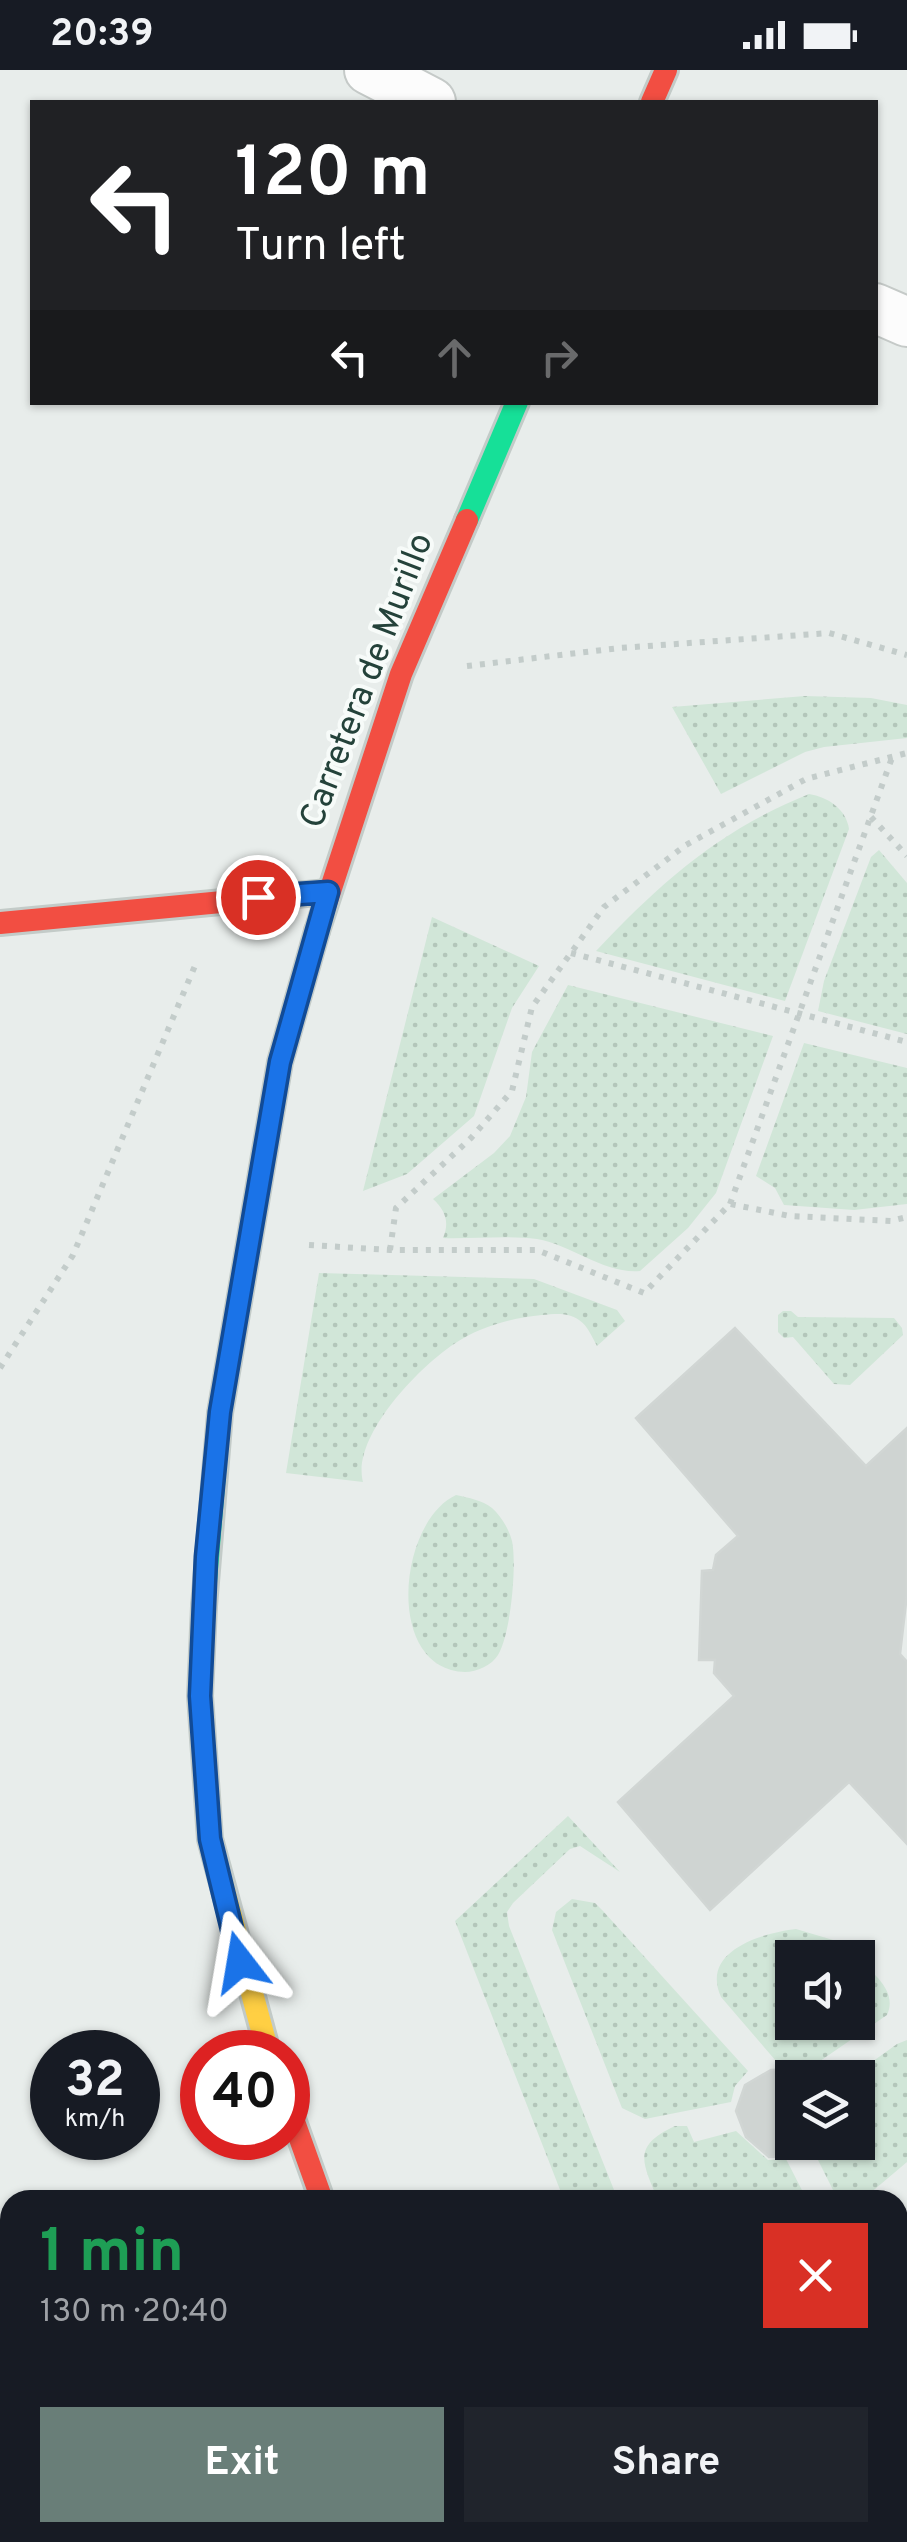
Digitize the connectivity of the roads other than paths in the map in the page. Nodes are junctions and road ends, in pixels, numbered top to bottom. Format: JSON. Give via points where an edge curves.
{"nodes":[{"id":1,"x":369,"y":70,"type":"edge"},
{"id":2,"x":666,"y":70,"type":"edge"},
{"id":3,"x":427,"y":100,"type":"edge"},
{"id":4,"x":653,"y":100,"type":"edge"},
{"id":5,"x":878,"y":309,"type":"edge"},
{"id":6,"x":907,"y":322,"type":"edge"},
{"id":7,"x":516,"y":405,"type":"edge"},
{"id":8,"x":328,"y":892,"type":"junction"},
{"id":9,"x":0,"y":923,"type":"edge"},
{"id":10,"x":261,"y":2030,"type":"edge"},
{"id":11,"x":308,"y":2160,"type":"edge"},
{"id":12,"x":318,"y":2190,"type":"edge"}],
"edges":[{"from":1,"to":3,"type":"street"},
{"from":2,"to":4,"type":"street"},
{"from":5,"to":6,"type":"street"},
{"from":7,"to":8,"type":"street","name":"Carretera de Murillo","via":[[401,674]]},
{"from":8,"to":9,"type":"street"},
{"from":8,"to":10,"type":"street","name":"Carretera de Murillo","via":[[280,1062],[220,1412],[206,1557],[200,1696],[210,1839]]},
{"from":11,"to":12,"type":"street"}]}
